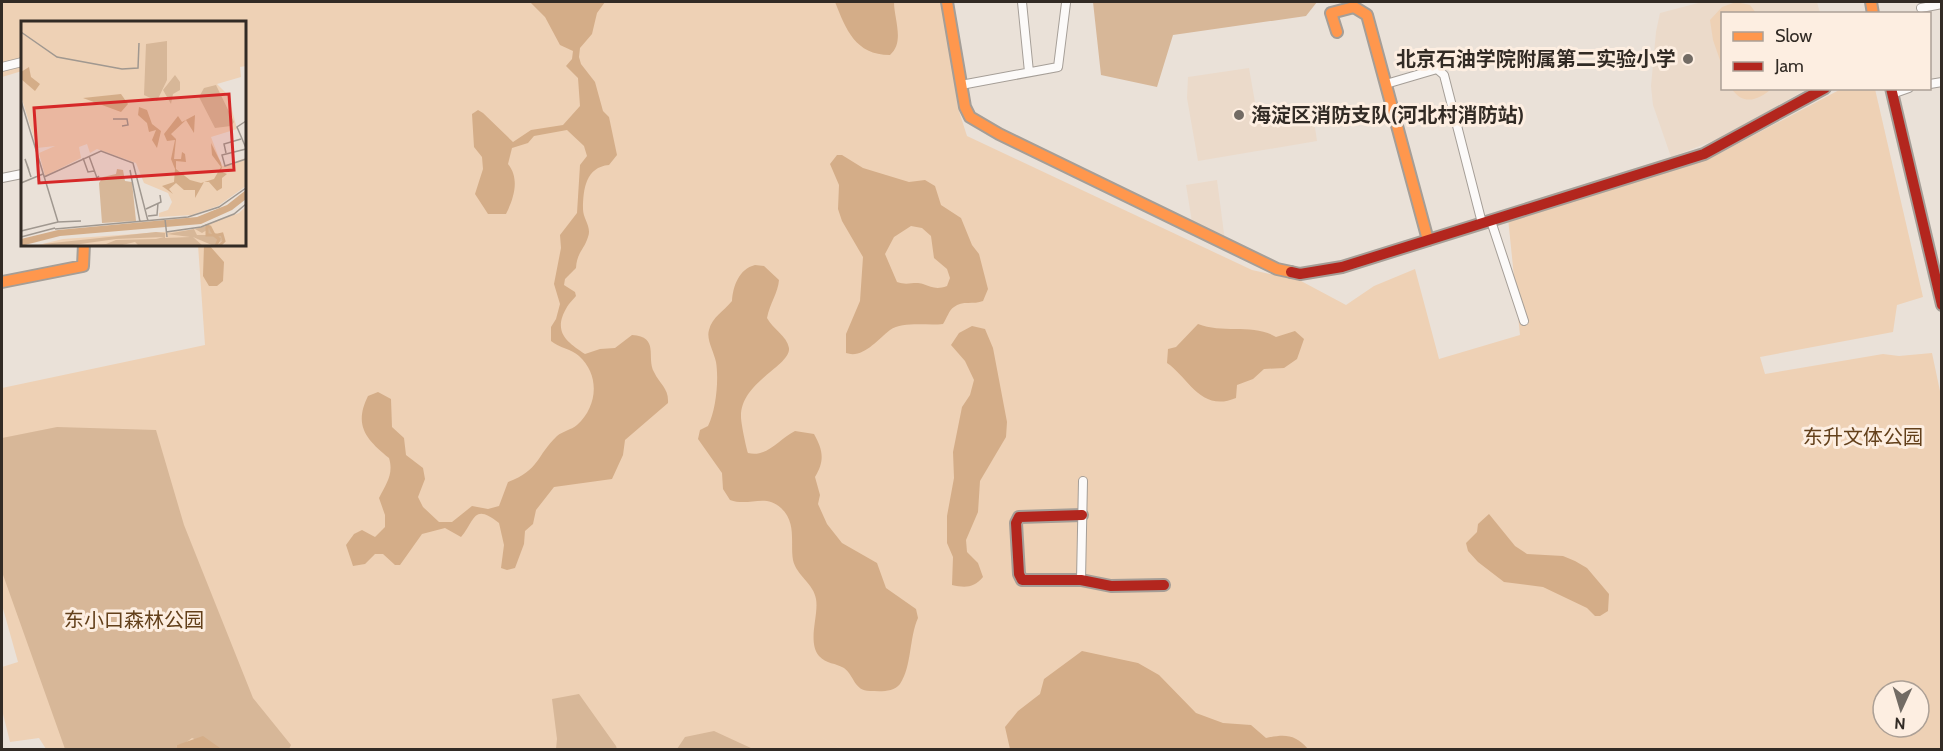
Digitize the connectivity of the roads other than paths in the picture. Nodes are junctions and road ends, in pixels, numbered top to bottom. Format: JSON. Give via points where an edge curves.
{"nodes":[{"id":1,"x":947,"y":2,"type":"edge"},
{"id":2,"x":1022,"y":2,"type":"edge"},
{"id":3,"x":1066,"y":3,"type":"edge"},
{"id":4,"x":1941,"y":4,"type":"edge"},
{"id":5,"x":1921,"y":8,"type":"dead end"},
{"id":6,"x":1336,"y":32,"type":"dead end"},
{"id":7,"x":21,"y":62,"type":"edge"},
{"id":8,"x":2,"y":68,"type":"edge"},
{"id":9,"x":1029,"y":72,"type":"junction"},
{"id":10,"x":1386,"y":84,"type":"junction"},
{"id":11,"x":961,"y":85,"type":"junction"},
{"id":12,"x":1821,"y":90,"type":"edge"},
{"id":13,"x":1892,"y":91,"type":"edge"},
{"id":14,"x":21,"y":174,"type":"edge"},
{"id":15,"x":2,"y":177,"type":"edge"},
{"id":16,"x":1486,"y":222,"type":"junction"},
{"id":17,"x":1428,"y":240,"type":"junction"},
{"id":18,"x":84,"y":246,"type":"edge"},
{"id":19,"x":2,"y":282,"type":"edge"},
{"id":20,"x":1941,"y":304,"type":"edge"},
{"id":21,"x":1524,"y":321,"type":"dead end"},
{"id":22,"x":1083,"y":481,"type":"dead end"},
{"id":23,"x":1082,"y":515,"type":"junction"},
{"id":24,"x":1081,"y":580,"type":"junction"},
{"id":25,"x":1164,"y":585,"type":"dead end"}],
"edges":[{"from":1,"to":11,"type":"street"},
{"from":2,"to":9,"type":"street"},
{"from":3,"to":9,"type":"street","via":[[1058,67]]},
{"from":4,"to":5,"type":"street"},
{"from":6,"to":10,"type":"street","via":[[1332,13],[1354,7],[1367,15]]},
{"from":7,"to":8,"type":"street"},
{"from":9,"to":11,"type":"street"},
{"from":10,"to":16,"type":"street","via":[[1437,69],[1444,75]]},
{"from":10,"to":17,"type":"street"},
{"from":11,"to":17,"type":"street","via":[[970,117],[999,134],[1277,269],[1300,274],[1342,267]]},
{"from":12,"to":16,"type":"street","via":[[1704,154]]},
{"from":13,"to":20,"type":"street"},
{"from":14,"to":15,"type":"street"},
{"from":16,"to":17,"type":"street"},
{"from":16,"to":21,"type":"street"},
{"from":18,"to":19,"type":"street","via":[[83,266]]},
{"from":22,"to":23,"type":"street"},
{"from":23,"to":24,"type":"street"},
{"from":23,"to":24,"type":"street","via":[[1019,517],[1016,523],[1022,580]]},
{"from":24,"to":25,"type":"street","via":[[1111,586]]}]}
